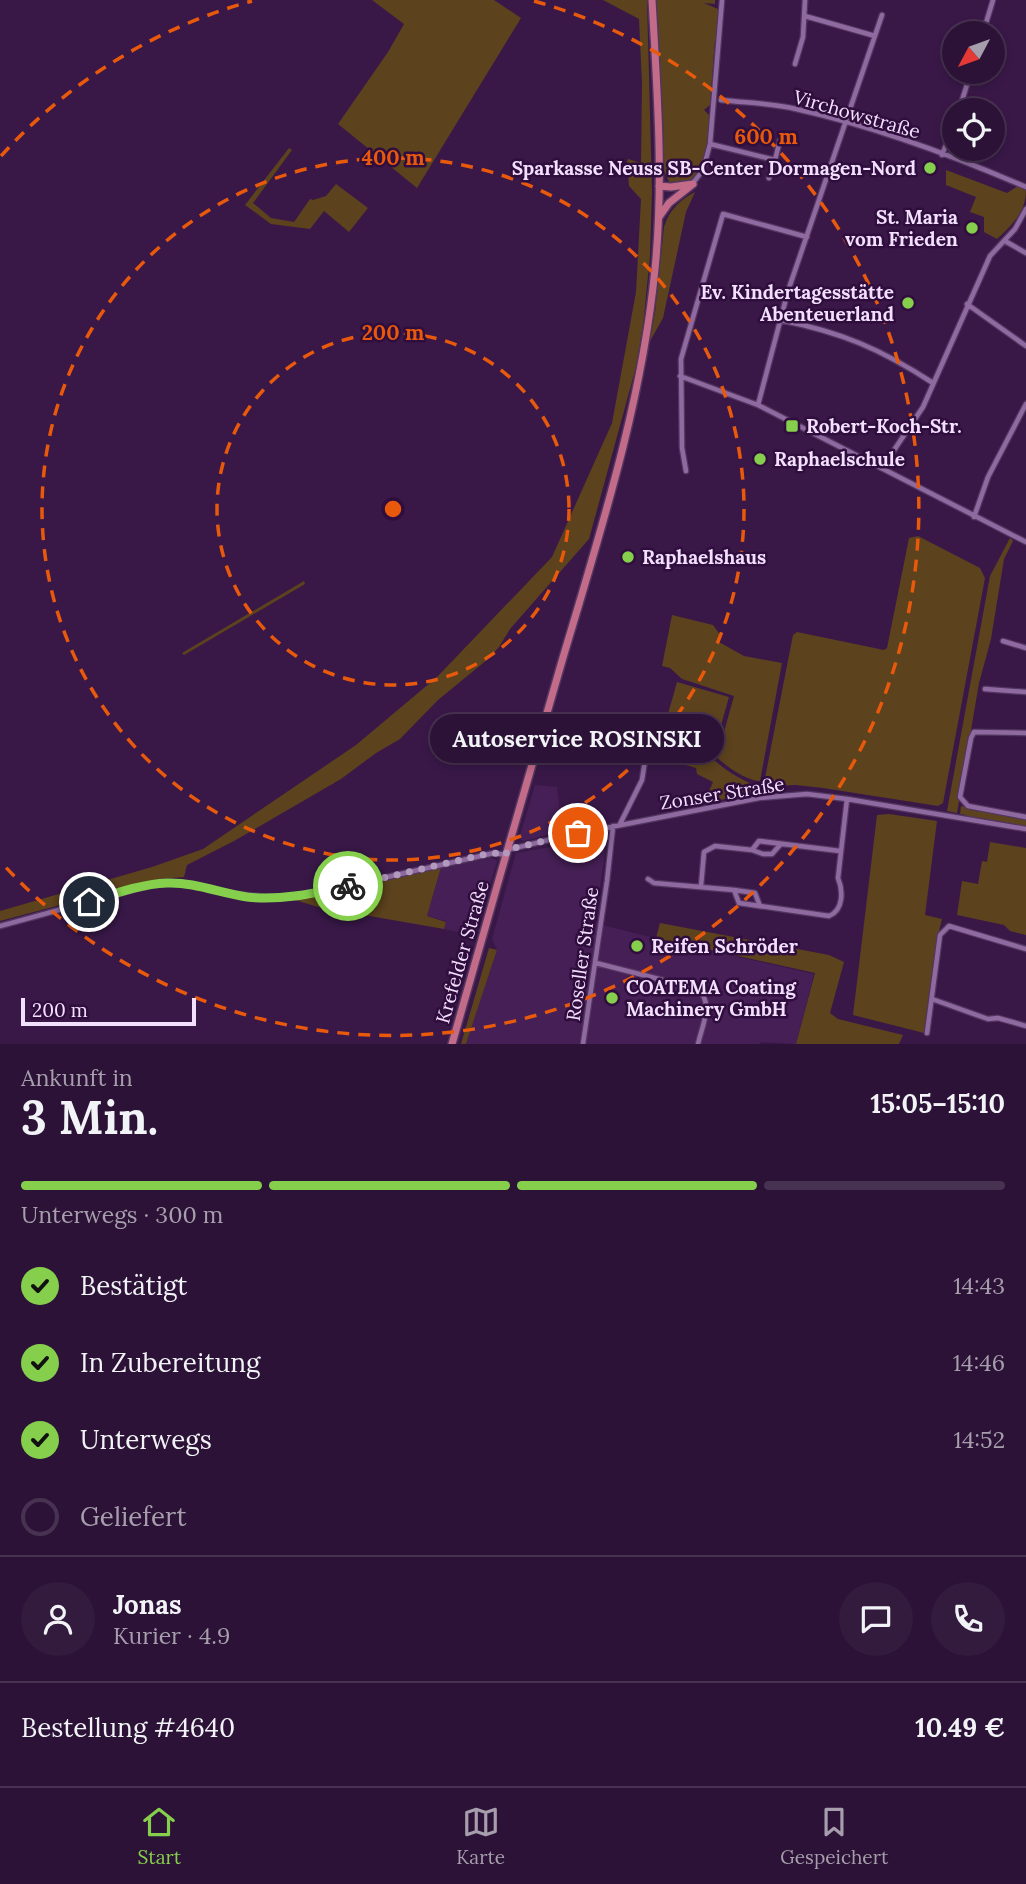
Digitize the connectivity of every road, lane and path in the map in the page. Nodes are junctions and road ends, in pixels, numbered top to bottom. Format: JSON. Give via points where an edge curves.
{"nodes":[{"id":1,"x":652,"y":0,"type":"edge"},
{"id":2,"x":722,"y":0,"type":"edge"},
{"id":3,"x":805,"y":0,"type":"edge"},
{"id":4,"x":993,"y":0,"type":"edge"},
{"id":5,"x":882,"y":15,"type":"dead end"},
{"id":6,"x":805,"y":16,"type":"junction"},
{"id":7,"x":987,"y":21,"type":"edge"},
{"id":8,"x":875,"y":37,"type":"junction"},
{"id":9,"x":795,"y":64,"type":"dead end"},
{"id":10,"x":721,"y":100,"type":"dead end"},
{"id":11,"x":847,"y":122,"type":"junction"},
{"id":12,"x":780,"y":140,"type":"dead end"},
{"id":13,"x":710,"y":144,"type":"junction"},
{"id":14,"x":942,"y":155,"type":"edge"},
{"id":15,"x":775,"y":160,"type":"junction"},
{"id":16,"x":958,"y":161,"type":"edge"},
{"id":17,"x":769,"y":178,"type":"dead end"},
{"id":18,"x":693,"y":184,"type":"junction"},
{"id":19,"x":1026,"y":187,"type":"edge"},
{"id":20,"x":659,"y":190,"type":"junction"},
{"id":21,"x":679,"y":195,"type":"junction"},
{"id":22,"x":1026,"y":209,"type":"edge"},
{"id":23,"x":659,"y":217,"type":"junction"},
{"id":24,"x":807,"y":237,"type":"junction"},
{"id":25,"x":1005,"y":241,"type":"junction"},
{"id":26,"x":1026,"y":253,"type":"edge"},
{"id":27,"x":967,"y":304,"type":"junction"},
{"id":28,"x":780,"y":320,"type":"junction"},
{"id":29,"x":1026,"y":346,"type":"edge"},
{"id":30,"x":680,"y":376,"type":"junction"},
{"id":31,"x":933,"y":383,"type":"junction"},
{"id":32,"x":1026,"y":404,"type":"edge"},
{"id":33,"x":758,"y":405,"type":"junction"},
{"id":34,"x":882,"y":468,"type":"junction"},
{"id":35,"x":686,"y":471,"type":"dead end"},
{"id":36,"x":974,"y":517,"type":"junction"},
{"id":37,"x":1026,"y":542,"type":"edge"},
{"id":38,"x":1003,"y":641,"type":"dead end"},
{"id":39,"x":1026,"y":648,"type":"edge"},
{"id":40,"x":985,"y":689,"type":"dead end"},
{"id":41,"x":1026,"y":692,"type":"edge"},
{"id":42,"x":1026,"y":733,"type":"edge"},
{"id":43,"x":648,"y":741,"type":"dead end"},
{"id":44,"x":847,"y":799,"type":"junction"},
{"id":45,"x":1026,"y":817,"type":"edge"},
{"id":46,"x":616,"y":825,"type":"junction"},
{"id":47,"x":1026,"y":830,"type":"edge"},
{"id":48,"x":780,"y":844,"type":"junction"},
{"id":49,"x":752,"y":850,"type":"junction"},
{"id":50,"x":840,"y":851,"type":"junction"},
{"id":51,"x":506,"y":852,"type":"junction"},
{"id":52,"x":648,"y":879,"type":"dead end"},
{"id":53,"x":701,"y":886,"type":"junction"},
{"id":54,"x":734,"y":890,"type":"junction"},
{"id":55,"x":760,"y":906,"type":"junction"},
{"id":56,"x":0,"y":926,"type":"edge"},
{"id":57,"x":1026,"y":949,"type":"edge"},
{"id":58,"x":596,"y":963,"type":"junction"},
{"id":59,"x":932,"y":999,"type":"junction"},
{"id":60,"x":1026,"y":1026,"type":"edge"},
{"id":61,"x":927,"y":1033,"type":"dead end"},
{"id":62,"x":452,"y":1044,"type":"edge"},
{"id":63,"x":583,"y":1044,"type":"edge"},
{"id":64,"x":698,"y":1044,"type":"edge"}],
"edges":[{"from":1,"to":20,"type":"main road","name":"Krefelder Straße"},
{"from":2,"to":13,"type":"street"},
{"from":3,"to":6,"type":"street"},
{"from":4,"to":7,"type":"street"},
{"from":5,"to":8,"type":"street"},
{"from":6,"to":8,"type":"street"},
{"from":6,"to":9,"type":"street"},
{"from":8,"to":11,"type":"street"},
{"from":10,"to":11,"type":"street","name":"Virchowstraße","via":[[795,108]]},
{"from":11,"to":14,"type":"street","name":"Virchowstraße"},
{"from":11,"to":24,"type":"street"},
{"from":12,"to":15,"type":"street"},
{"from":13,"to":15,"type":"street"},
{"from":13,"to":18,"type":"street","via":[[703,170]]},
{"from":15,"to":17,"type":"street"},
{"from":16,"to":19,"type":"street","name":"Virchowstraße"},
{"from":18,"to":20,"type":"main road"},
{"from":18,"to":21,"type":"main road"},
{"from":20,"to":21,"type":"main road"},
{"from":20,"to":23,"type":"main road","name":"Krefelder Straße"},
{"from":21,"to":23,"type":"main road"},
{"from":22,"to":25,"type":"street"},
{"from":23,"to":51,"type":"main road","name":"Krefelder Straße","via":[[647,332],[631,413]]},
{"from":24,"to":28,"type":"street"},
{"from":24,"to":30,"type":"street","via":[[723,214]]},
{"from":25,"to":26,"type":"street"},
{"from":25,"to":27,"type":"street","via":[[990,256]]},
{"from":27,"to":29,"type":"street"},
{"from":27,"to":31,"type":"street"},
{"from":28,"to":31,"type":"street","via":[[843,335]]},
{"from":28,"to":33,"type":"street"},
{"from":30,"to":33,"type":"street"},
{"from":30,"to":35,"type":"street"},
{"from":31,"to":34,"type":"street","via":[[912,426]]},
{"from":32,"to":36,"type":"street","via":[[988,477]]},
{"from":33,"to":34,"type":"street"},
{"from":34,"to":36,"type":"street"},
{"from":36,"to":37,"type":"street"},
{"from":38,"to":39,"type":"street"},
{"from":40,"to":41,"type":"street"},
{"from":42,"to":45,"type":"street","via":[[974,732],[960,797],[968,806]]},
{"from":43,"to":46,"type":"street","name":"Roseller Straße","via":[[642,780]]},
{"from":44,"to":46,"type":"street","name":"Zonser Straße","via":[[807,794],[759,797]]},
{"from":44,"to":47,"type":"street","name":"Zonser Straße"},
{"from":44,"to":50,"type":"street"},
{"from":46,"to":51,"type":"street","name":"Zonser Straße"},
{"from":46,"to":58,"type":"street","name":"Roseller Straße"},
{"from":48,"to":49,"type":"street","via":[[759,841]]},
{"from":48,"to":49,"type":"street","via":[[772,854]]},
{"from":48,"to":50,"type":"street"},
{"from":49,"to":53,"type":"street","via":[[709,848],[704,852]]},
{"from":50,"to":55,"type":"street","via":[[838,878],[842,886],[835,914]]},
{"from":51,"to":56,"type":"street","name":"Zonser Straße","via":[[279,898],[183,883],[154,884]]},
{"from":51,"to":62,"type":"main road","name":"Krefelder Straße"},
{"from":52,"to":53,"type":"street"},
{"from":53,"to":54,"type":"street"},
{"from":54,"to":55,"type":"street","via":[[755,893]]},
{"from":54,"to":55,"type":"street","via":[[739,903]]},
{"from":57,"to":59,"type":"street","via":[[949,926],[940,935]]},
{"from":58,"to":63,"type":"street","name":"Roseller Straße"},
{"from":58,"to":64,"type":"street","via":[[698,989],[707,1005]]},
{"from":59,"to":60,"type":"street","via":[[988,1019]]},
{"from":59,"to":61,"type":"street"}]}
